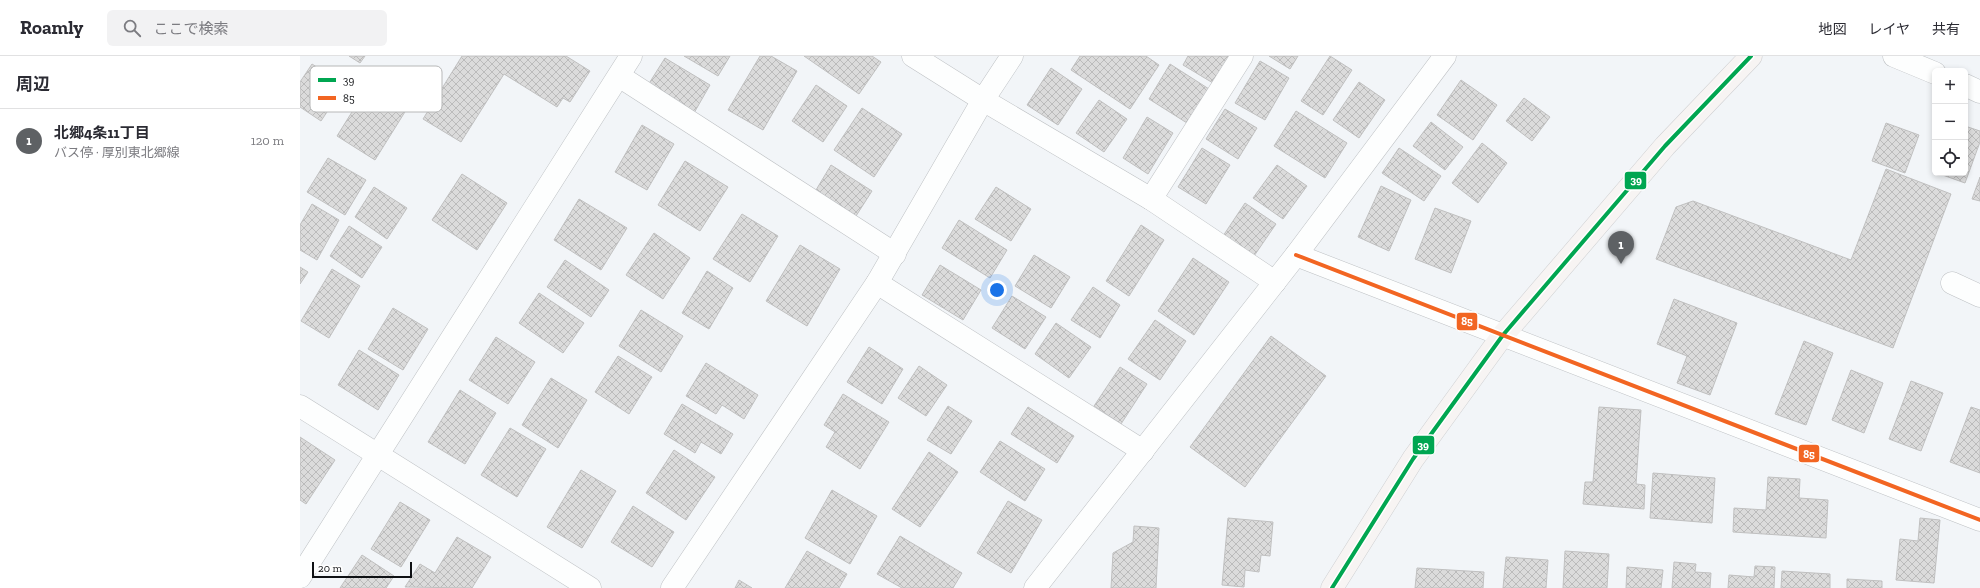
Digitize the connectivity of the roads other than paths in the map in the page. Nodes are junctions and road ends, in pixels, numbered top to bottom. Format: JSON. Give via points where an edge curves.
{"nodes":[{"id":1,"x":631,"y":56,"type":"edge"},
{"id":2,"x":913,"y":56,"type":"edge"},
{"id":3,"x":1012,"y":56,"type":"edge"},
{"id":4,"x":1242,"y":56,"type":"edge"},
{"id":5,"x":1445,"y":56,"type":"edge"},
{"id":6,"x":1751,"y":56,"type":"edge"},
{"id":7,"x":1894,"y":56,"type":"edge"},
{"id":8,"x":1932,"y":72,"type":"edge"},
{"id":9,"x":619,"y":76,"type":"junction"},
{"id":10,"x":1968,"y":86,"type":"edge"},
{"id":11,"x":1980,"y":92,"type":"edge"},
{"id":12,"x":983,"y":100,"type":"junction"},
{"id":13,"x":1152,"y":199,"type":"junction"},
{"id":14,"x":895,"y":254,"type":"junction"},
{"id":15,"x":1296,"y":255,"type":"junction"},
{"id":16,"x":1274,"y":282,"type":"junction"},
{"id":17,"x":876,"y":283,"type":"junction"},
{"id":18,"x":1952,"y":283,"type":"dead end"},
{"id":19,"x":1980,"y":296,"type":"edge"},
{"id":20,"x":1503,"y":335,"type":"junction"},
{"id":21,"x":300,"y":406,"type":"edge"},
{"id":22,"x":1143,"y":451,"type":"junction"},
{"id":23,"x":377,"y":455,"type":"junction"},
{"id":24,"x":1980,"y":520,"type":"edge"},
{"id":25,"x":300,"y":577,"type":"edge"},
{"id":26,"x":590,"y":588,"type":"edge"},
{"id":27,"x":672,"y":588,"type":"edge"},
{"id":28,"x":1035,"y":588,"type":"edge"},
{"id":29,"x":1332,"y":588,"type":"edge"}],
"edges":[{"from":1,"to":9,"type":"street"},
{"from":2,"to":12,"type":"street"},
{"from":3,"to":12,"type":"street"},
{"from":4,"to":13,"type":"street"},
{"from":5,"to":15,"type":"street"},
{"from":6,"to":20,"type":"main road","via":[[1665,146]]},
{"from":7,"to":8,"type":"street"},
{"from":9,"to":14,"type":"street"},
{"from":9,"to":23,"type":"street"},
{"from":10,"to":11,"type":"street"},
{"from":12,"to":13,"type":"street"},
{"from":12,"to":14,"type":"street"},
{"from":13,"to":16,"type":"street"},
{"from":14,"to":17,"type":"street"},
{"from":15,"to":16,"type":"street"},
{"from":15,"to":20,"type":"street"},
{"from":16,"to":22,"type":"street"},
{"from":17,"to":22,"type":"street"},
{"from":17,"to":27,"type":"street"},
{"from":18,"to":19,"type":"street"},
{"from":20,"to":24,"type":"street"},
{"from":20,"to":29,"type":"main road","via":[[1413,459]]},
{"from":21,"to":23,"type":"street"},
{"from":22,"to":28,"type":"street"},
{"from":23,"to":25,"type":"street"},
{"from":23,"to":26,"type":"street"}]}
